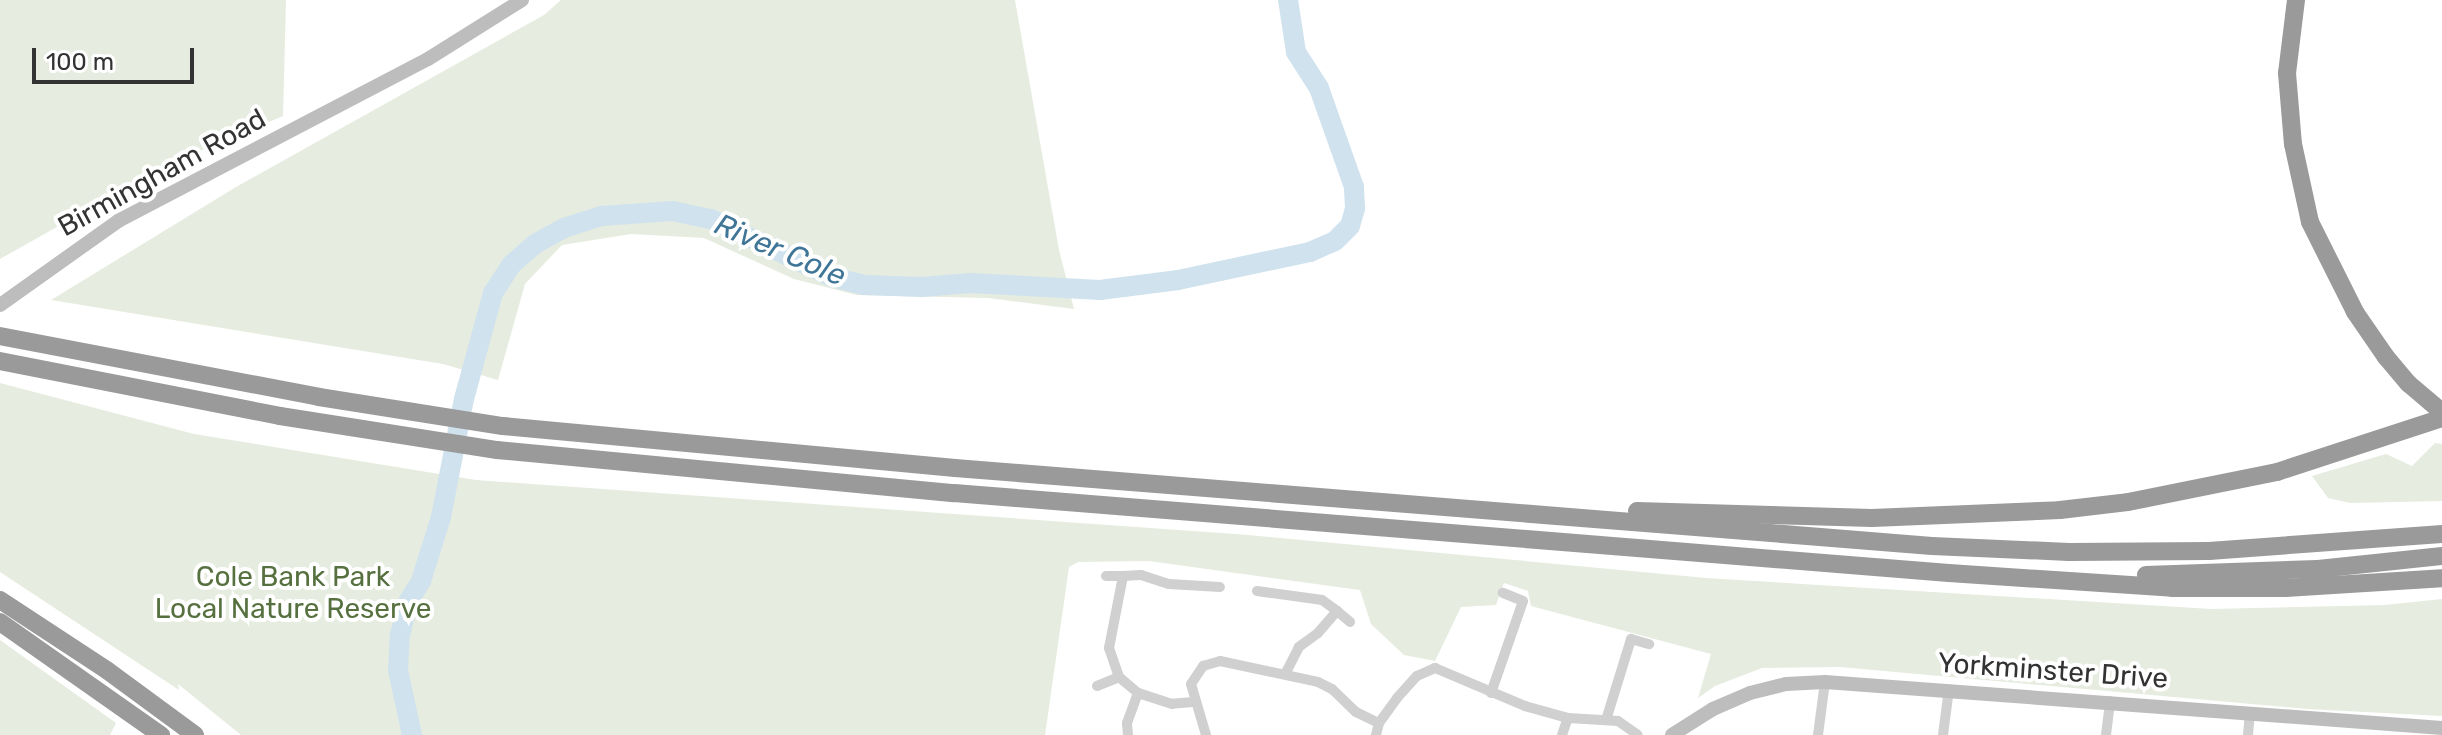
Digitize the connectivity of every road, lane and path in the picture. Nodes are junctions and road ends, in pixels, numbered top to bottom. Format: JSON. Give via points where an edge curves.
{"nodes":[{"id":1,"x":522,"y":0,"type":"edge"},
{"id":2,"x":2296,"y":0,"type":"edge"},
{"id":3,"x":0,"y":305,"type":"edge"},
{"id":4,"x":0,"y":336,"type":"edge"},
{"id":5,"x":0,"y":361,"type":"edge"},
{"id":6,"x":2442,"y":415,"type":"edge"},
{"id":7,"x":1534,"y":513,"type":"junction"},
{"id":8,"x":2442,"y":534,"type":"edge"},
{"id":9,"x":2442,"y":556,"type":"edge"},
{"id":10,"x":1949,"y":573,"type":"junction"},
{"id":11,"x":1106,"y":576,"type":"dead end"},
{"id":12,"x":1123,"y":576,"type":"junction"},
{"id":13,"x":2442,"y":578,"type":"edge"},
{"id":14,"x":1220,"y":587,"type":"dead end"},
{"id":15,"x":1257,"y":591,"type":"dead end"},
{"id":16,"x":1503,"y":593,"type":"dead end"},
{"id":17,"x":0,"y":600,"type":"edge"},
{"id":18,"x":1337,"y":611,"type":"junction"},
{"id":19,"x":0,"y":622,"type":"edge"},
{"id":20,"x":1350,"y":622,"type":"dead end"},
{"id":21,"x":1649,"y":644,"type":"dead end"},
{"id":22,"x":1286,"y":673,"type":"junction"},
{"id":23,"x":1119,"y":677,"type":"junction"},
{"id":24,"x":1825,"y":682,"type":"junction"},
{"id":25,"x":1097,"y":686,"type":"dead end"},
{"id":26,"x":1949,"y":689,"type":"junction"},
{"id":27,"x":1138,"y":693,"type":"junction"},
{"id":28,"x":1491,"y":693,"type":"junction"},
{"id":29,"x":2110,"y":701,"type":"junction"},
{"id":30,"x":1193,"y":702,"type":"junction"},
{"id":31,"x":2250,"y":713,"type":"junction"},
{"id":32,"x":1568,"y":718,"type":"junction"},
{"id":33,"x":1606,"y":720,"type":"junction"},
{"id":34,"x":1379,"y":723,"type":"junction"},
{"id":35,"x":2442,"y":728,"type":"edge"},
{"id":36,"x":2368,"y":729,"type":"edge"},
{"id":37,"x":161,"y":735,"type":"edge"},
{"id":38,"x":195,"y":735,"type":"edge"},
{"id":39,"x":1128,"y":735,"type":"edge"},
{"id":40,"x":1206,"y":735,"type":"edge"},
{"id":41,"x":1376,"y":735,"type":"edge"},
{"id":42,"x":1562,"y":735,"type":"edge"},
{"id":43,"x":1638,"y":735,"type":"edge"},
{"id":44,"x":1672,"y":735,"type":"edge"},
{"id":45,"x":1818,"y":735,"type":"edge"},
{"id":46,"x":1943,"y":735,"type":"edge"},
{"id":47,"x":2106,"y":735,"type":"edge"},
{"id":48,"x":2248,"y":735,"type":"edge"}],
"edges":[{"from":1,"to":3,"type":"street","name":"Birmingham Road","via":[[428,59],[118,221]]},
{"from":2,"to":6,"type":"highway","via":[[2287,73],[2293,144],[2310,222],[2355,312],[2409,384]]},
{"from":4,"to":7,"type":"highway","via":[[503,426]]},
{"from":5,"to":10,"type":"highway","via":[[497,450]]},
{"from":6,"to":7,"type":"highway","via":[[2277,472],[2060,510],[1872,518],[1632,510]]},
{"from":7,"to":8,"type":"highway","via":[[1901,544],[2069,552],[2209,551]]},
{"from":9,"to":10,"type":"highway","via":[[2195,575]]},
{"from":10,"to":13,"type":"highway","via":[[2172,588],[2285,588]]},
{"from":11,"to":12,"type":"street"},
{"from":12,"to":14,"type":"street"},
{"from":12,"to":23,"type":"street","via":[[1109,648]]},
{"from":15,"to":18,"type":"street","via":[[1303,595]]},
{"from":16,"to":28,"type":"street","via":[[1523,601]]},
{"from":17,"to":38,"type":"highway"},
{"from":18,"to":20,"type":"street"},
{"from":18,"to":22,"type":"street","via":[[1299,647]]},
{"from":19,"to":37,"type":"highway"},
{"from":21,"to":33,"type":"street","via":[[1631,639]]},
{"from":22,"to":30,"type":"street","via":[[1209,662],[1191,684]]},
{"from":22,"to":34,"type":"street","via":[[1332,689],[1356,712]]},
{"from":23,"to":25,"type":"street"},
{"from":23,"to":27,"type":"street"},
{"from":24,"to":26,"type":"street","name":"Yorkminster Drive"},
{"from":24,"to":44,"type":"street","name":"Yorkminster Drive","via":[[1750,693]]},
{"from":24,"to":45,"type":"street"},
{"from":26,"to":29,"type":"street","name":"Yorkminster Drive"},
{"from":26,"to":46,"type":"street"},
{"from":27,"to":30,"type":"street","via":[[1172,704]]},
{"from":27,"to":39,"type":"street"},
{"from":28,"to":32,"type":"street"},
{"from":28,"to":34,"type":"street","via":[[1443,669],[1427,670]]},
{"from":29,"to":31,"type":"street","name":"Yorkminster Drive"},
{"from":29,"to":47,"type":"street"},
{"from":30,"to":40,"type":"street"},
{"from":31,"to":36,"type":"street","name":"Yorkminster Drive"},
{"from":31,"to":48,"type":"street"},
{"from":32,"to":33,"type":"street"},
{"from":32,"to":42,"type":"street"},
{"from":33,"to":43,"type":"street","via":[[1618,721]]},
{"from":34,"to":41,"type":"street"},
{"from":35,"to":36,"type":"street","name":"Yorkminster Drive"}]}
